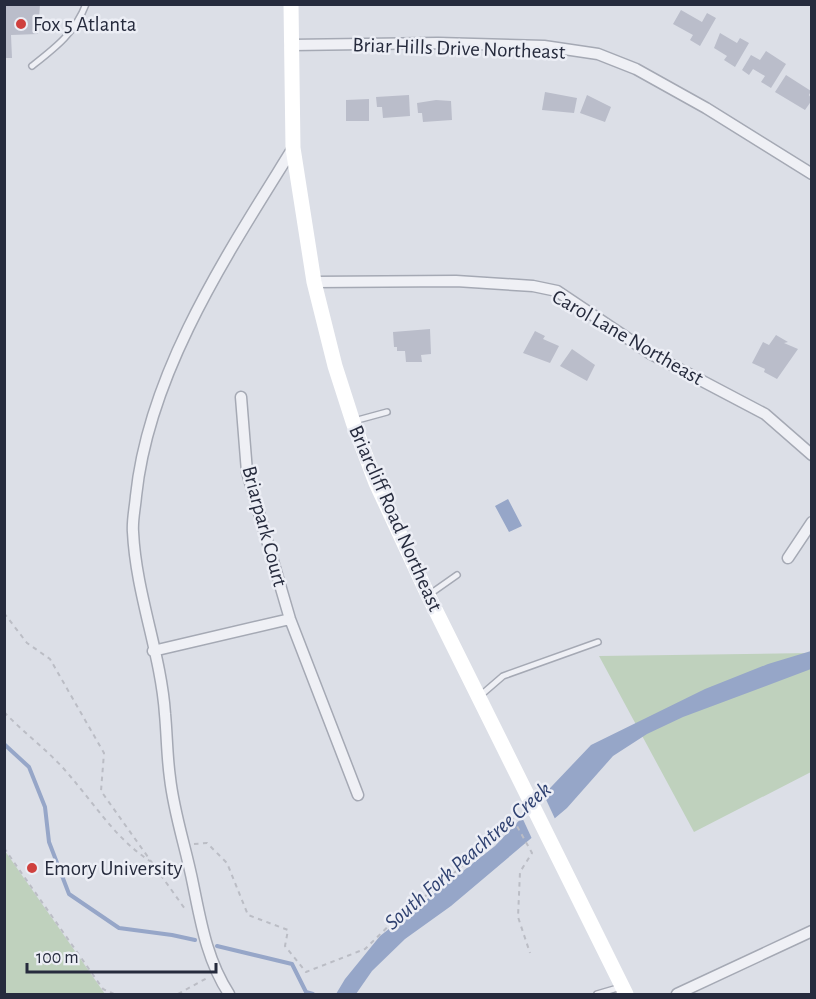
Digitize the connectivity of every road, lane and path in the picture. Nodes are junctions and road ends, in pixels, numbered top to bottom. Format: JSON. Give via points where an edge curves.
{"nodes":[{"id":1,"x":86,"y":4,"type":"edge"},
{"id":2,"x":291,"y":4,"type":"edge"},
{"id":3,"x":291,"y":45,"type":"junction"},
{"id":4,"x":32,"y":66,"type":"dead end"},
{"id":5,"x":293,"y":148,"type":"junction"},
{"id":6,"x":812,"y":174,"type":"edge"},
{"id":7,"x":314,"y":282,"type":"junction"},
{"id":8,"x":241,"y":397,"type":"dead end"},
{"id":9,"x":387,"y":411,"type":"dead end"},
{"id":10,"x":353,"y":422,"type":"junction"},
{"id":11,"x":812,"y":455,"type":"edge"},
{"id":12,"x":812,"y":522,"type":"edge"},
{"id":13,"x":788,"y":558,"type":"dead end"},
{"id":14,"x":457,"y":575,"type":"dead end"},
{"id":15,"x":428,"y":595,"type":"junction"},
{"id":16,"x":4,"y":613,"type":"edge"},
{"id":17,"x":290,"y":619,"type":"junction"},
{"id":18,"x":598,"y":642,"type":"dead end"},
{"id":19,"x":153,"y":651,"type":"junction"},
{"id":20,"x":479,"y":696,"type":"junction"},
{"id":21,"x":4,"y":712,"type":"edge"},
{"id":22,"x":358,"y":795,"type":"dead end"},
{"id":23,"x":183,"y":845,"type":"junction"},
{"id":24,"x":4,"y":848,"type":"edge"},
{"id":25,"x":154,"y":867,"type":"junction"},
{"id":26,"x":193,"y":882,"type":"junction"},
{"id":27,"x":200,"y":924,"type":"junction"},
{"id":28,"x":812,"y":931,"type":"edge"},
{"id":29,"x":530,"y":952,"type":"dead end"},
{"id":30,"x":216,"y":974,"type":"junction"},
{"id":31,"x":624,"y":991,"type":"edge"},
{"id":32,"x":114,"y":994,"type":"edge"},
{"id":33,"x":178,"y":994,"type":"edge"},
{"id":34,"x":229,"y":994,"type":"edge"},
{"id":35,"x":597,"y":994,"type":"edge"},
{"id":36,"x":677,"y":994,"type":"edge"}],
"edges":[{"from":1,"to":4,"type":"lane","via":[[81,18],[63,41]]},
{"from":2,"to":3,"type":"main road","name":"Briarcliff Road Northeast"},
{"from":3,"to":5,"type":"main road","name":"Briarcliff Road Northeast"},
{"from":3,"to":6,"type":"street","name":"Briar Hills Drive Northeast","via":[[544,46],[598,54],[636,69],[706,108]]},
{"from":5,"to":7,"type":"main road","name":"Briarcliff Road Northeast"},
{"from":5,"to":19,"type":"street","via":[[228,253],[163,388],[148,432],[133,532]]},
{"from":7,"to":10,"type":"main road","name":"Briarcliff Road Northeast"},
{"from":7,"to":11,"type":"street","name":"Carol Lane Northeast","via":[[456,280],[557,291],[651,354],[765,414]]},
{"from":8,"to":17,"type":"street","name":"Briarpark Court","via":[[247,472]]},
{"from":9,"to":10,"type":"lane"},
{"from":10,"to":15,"type":"main road","name":"Briarcliff Road Northeast","via":[[376,483]]},
{"from":12,"to":13,"type":"street"},
{"from":14,"to":15,"type":"lane"},
{"from":15,"to":20,"type":"main road","name":"Briarcliff Road Northeast"},
{"from":16,"to":25,"type":"path","via":[[27,643],[50,659],[104,753],[101,791]]},
{"from":17,"to":19,"type":"street"},
{"from":17,"to":22,"type":"street","name":"Briarpark Court"},
{"from":18,"to":20,"type":"lane","via":[[503,676]]},
{"from":19,"to":23,"type":"street","via":[[162,678],[170,778]]},
{"from":20,"to":31,"type":"main road","name":"Briarcliff Road Northeast"},
{"from":21,"to":25,"type":"path","via":[[63,769],[130,847]]},
{"from":23,"to":26,"type":"street"},
{"from":23,"to":29,"type":"path","via":[[207,843],[227,863],[248,915],[288,930],[285,945],[306,972],[365,949],[513,819],[532,854],[520,872],[518,917]]},
{"from":24,"to":32,"type":"path","via":[[103,989]]},
{"from":25,"to":26,"type":"path"},
{"from":25,"to":27,"type":"path"},
{"from":26,"to":27,"type":"street"},
{"from":27,"to":30,"type":"street"},
{"from":28,"to":36,"type":"street"},
{"from":30,"to":33,"type":"path"},
{"from":30,"to":34,"type":"street"},
{"from":31,"to":35,"type":"lane"}]}
